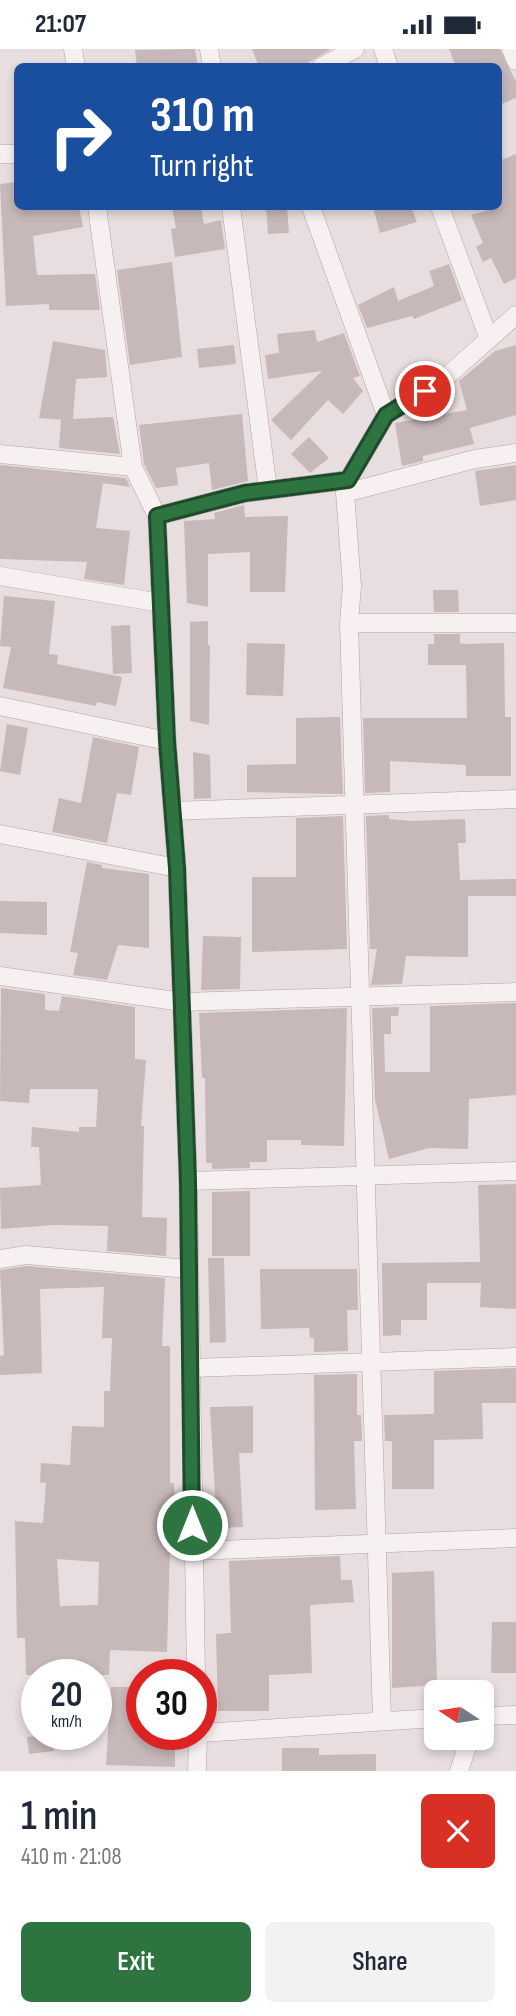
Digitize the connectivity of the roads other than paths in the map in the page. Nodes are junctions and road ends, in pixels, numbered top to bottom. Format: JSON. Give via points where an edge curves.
{"nodes":[{"id":1,"x":355,"y":49,"type":"edge"},
{"id":2,"x":511,"y":49,"type":"edge"},
{"id":3,"x":516,"y":61,"type":"edge"},
{"id":4,"x":329,"y":63,"type":"edge"},
{"id":5,"x":97,"y":210,"type":"edge"},
{"id":6,"x":231,"y":210,"type":"edge"},
{"id":7,"x":312,"y":210,"type":"edge"},
{"id":8,"x":441,"y":210,"type":"edge"},
{"id":9,"x":516,"y":315,"type":"edge"},
{"id":10,"x":489,"y":339,"type":"junction"},
{"id":11,"x":386,"y":415,"type":"junction"},
{"id":12,"x":516,"y":453,"type":"edge"},
{"id":13,"x":0,"y":454,"type":"edge"},
{"id":14,"x":133,"y":467,"type":"junction"},
{"id":15,"x":346,"y":487,"type":"junction"},
{"id":16,"x":268,"y":490,"type":"junction"},
{"id":17,"x":157,"y":516,"type":"junction"},
{"id":18,"x":0,"y":576,"type":"edge"},
{"id":19,"x":161,"y":603,"type":"junction"},
{"id":20,"x":349,"y":623,"type":"junction"},
{"id":21,"x":516,"y":623,"type":"edge"},
{"id":22,"x":0,"y":706,"type":"edge"},
{"id":23,"x":167,"y":741,"type":"junction"},
{"id":24,"x":516,"y":799,"type":"edge"},
{"id":25,"x":356,"y":806,"type":"junction"},
{"id":26,"x":172,"y":811,"type":"junction"},
{"id":27,"x":0,"y":834,"type":"edge"},
{"id":28,"x":177,"y":868,"type":"junction"},
{"id":29,"x":0,"y":976,"type":"edge"},
{"id":30,"x":516,"y":992,"type":"edge"},
{"id":31,"x":362,"y":997,"type":"junction"},
{"id":32,"x":182,"y":1002,"type":"junction"},
{"id":33,"x":516,"y":1171,"type":"edge"},
{"id":34,"x":365,"y":1176,"type":"junction"},
{"id":35,"x":188,"y":1181,"type":"junction"},
{"id":36,"x":0,"y":1259,"type":"edge"},
{"id":37,"x":188,"y":1269,"type":"junction"},
{"id":38,"x":516,"y":1357,"type":"edge"},
{"id":39,"x":369,"y":1362,"type":"junction"},
{"id":40,"x":192,"y":1368,"type":"junction"},
{"id":41,"x":516,"y":1538,"type":"edge"},
{"id":42,"x":376,"y":1544,"type":"junction"},
{"id":43,"x":192,"y":1551,"type":"junction"},
{"id":44,"x":195,"y":1659,"type":"edge"},
{"id":45,"x":516,"y":1714,"type":"edge"},
{"id":46,"x":494,"y":1715,"type":"edge"},
{"id":47,"x":424,"y":1718,"type":"edge"},
{"id":48,"x":382,"y":1720,"type":"junction"},
{"id":49,"x":217,"y":1732,"type":"edge"},
{"id":50,"x":198,"y":1750,"type":"edge"},
{"id":51,"x":466,"y":1750,"type":"edge"},
{"id":52,"x":197,"y":1771,"type":"edge"},
{"id":53,"x":459,"y":1771,"type":"edge"}],
"edges":[{"from":1,"to":4,"type":"street"},
{"from":2,"to":3,"type":"street"},
{"from":5,"to":14,"type":"street"},
{"from":6,"to":16,"type":"street"},
{"from":7,"to":11,"type":"street"},
{"from":8,"to":10,"type":"street"},
{"from":9,"to":10,"type":"street"},
{"from":10,"to":11,"type":"street","via":[[445,378]]},
{"from":11,"to":15,"type":"street"},
{"from":12,"to":15,"type":"street"},
{"from":13,"to":14,"type":"street"},
{"from":14,"to":17,"type":"street"},
{"from":15,"to":16,"type":"street"},
{"from":15,"to":20,"type":"street","via":[[352,586]]},
{"from":16,"to":17,"type":"street"},
{"from":17,"to":19,"type":"street"},
{"from":18,"to":19,"type":"street"},
{"from":19,"to":23,"type":"street"},
{"from":20,"to":21,"type":"street"},
{"from":20,"to":25,"type":"street"},
{"from":22,"to":23,"type":"street"},
{"from":23,"to":26,"type":"street"},
{"from":24,"to":25,"type":"street"},
{"from":25,"to":26,"type":"street"},
{"from":25,"to":31,"type":"street"},
{"from":26,"to":28,"type":"street"},
{"from":27,"to":28,"type":"street"},
{"from":28,"to":32,"type":"street"},
{"from":29,"to":32,"type":"street"},
{"from":30,"to":31,"type":"street"},
{"from":31,"to":32,"type":"street"},
{"from":31,"to":34,"type":"street"},
{"from":32,"to":35,"type":"street"},
{"from":33,"to":34,"type":"street"},
{"from":34,"to":35,"type":"street"},
{"from":34,"to":39,"type":"street"},
{"from":35,"to":37,"type":"street"},
{"from":36,"to":37,"type":"street","via":[[26,1255]]},
{"from":37,"to":40,"type":"street"},
{"from":38,"to":39,"type":"street"},
{"from":39,"to":40,"type":"street"},
{"from":39,"to":42,"type":"street"},
{"from":40,"to":43,"type":"street"},
{"from":41,"to":42,"type":"street"},
{"from":42,"to":43,"type":"street"},
{"from":42,"to":48,"type":"street"},
{"from":43,"to":44,"type":"street"},
{"from":45,"to":46,"type":"street"},
{"from":47,"to":48,"type":"street"},
{"from":48,"to":49,"type":"street"},
{"from":50,"to":52,"type":"street"},
{"from":51,"to":53,"type":"street"}]}
